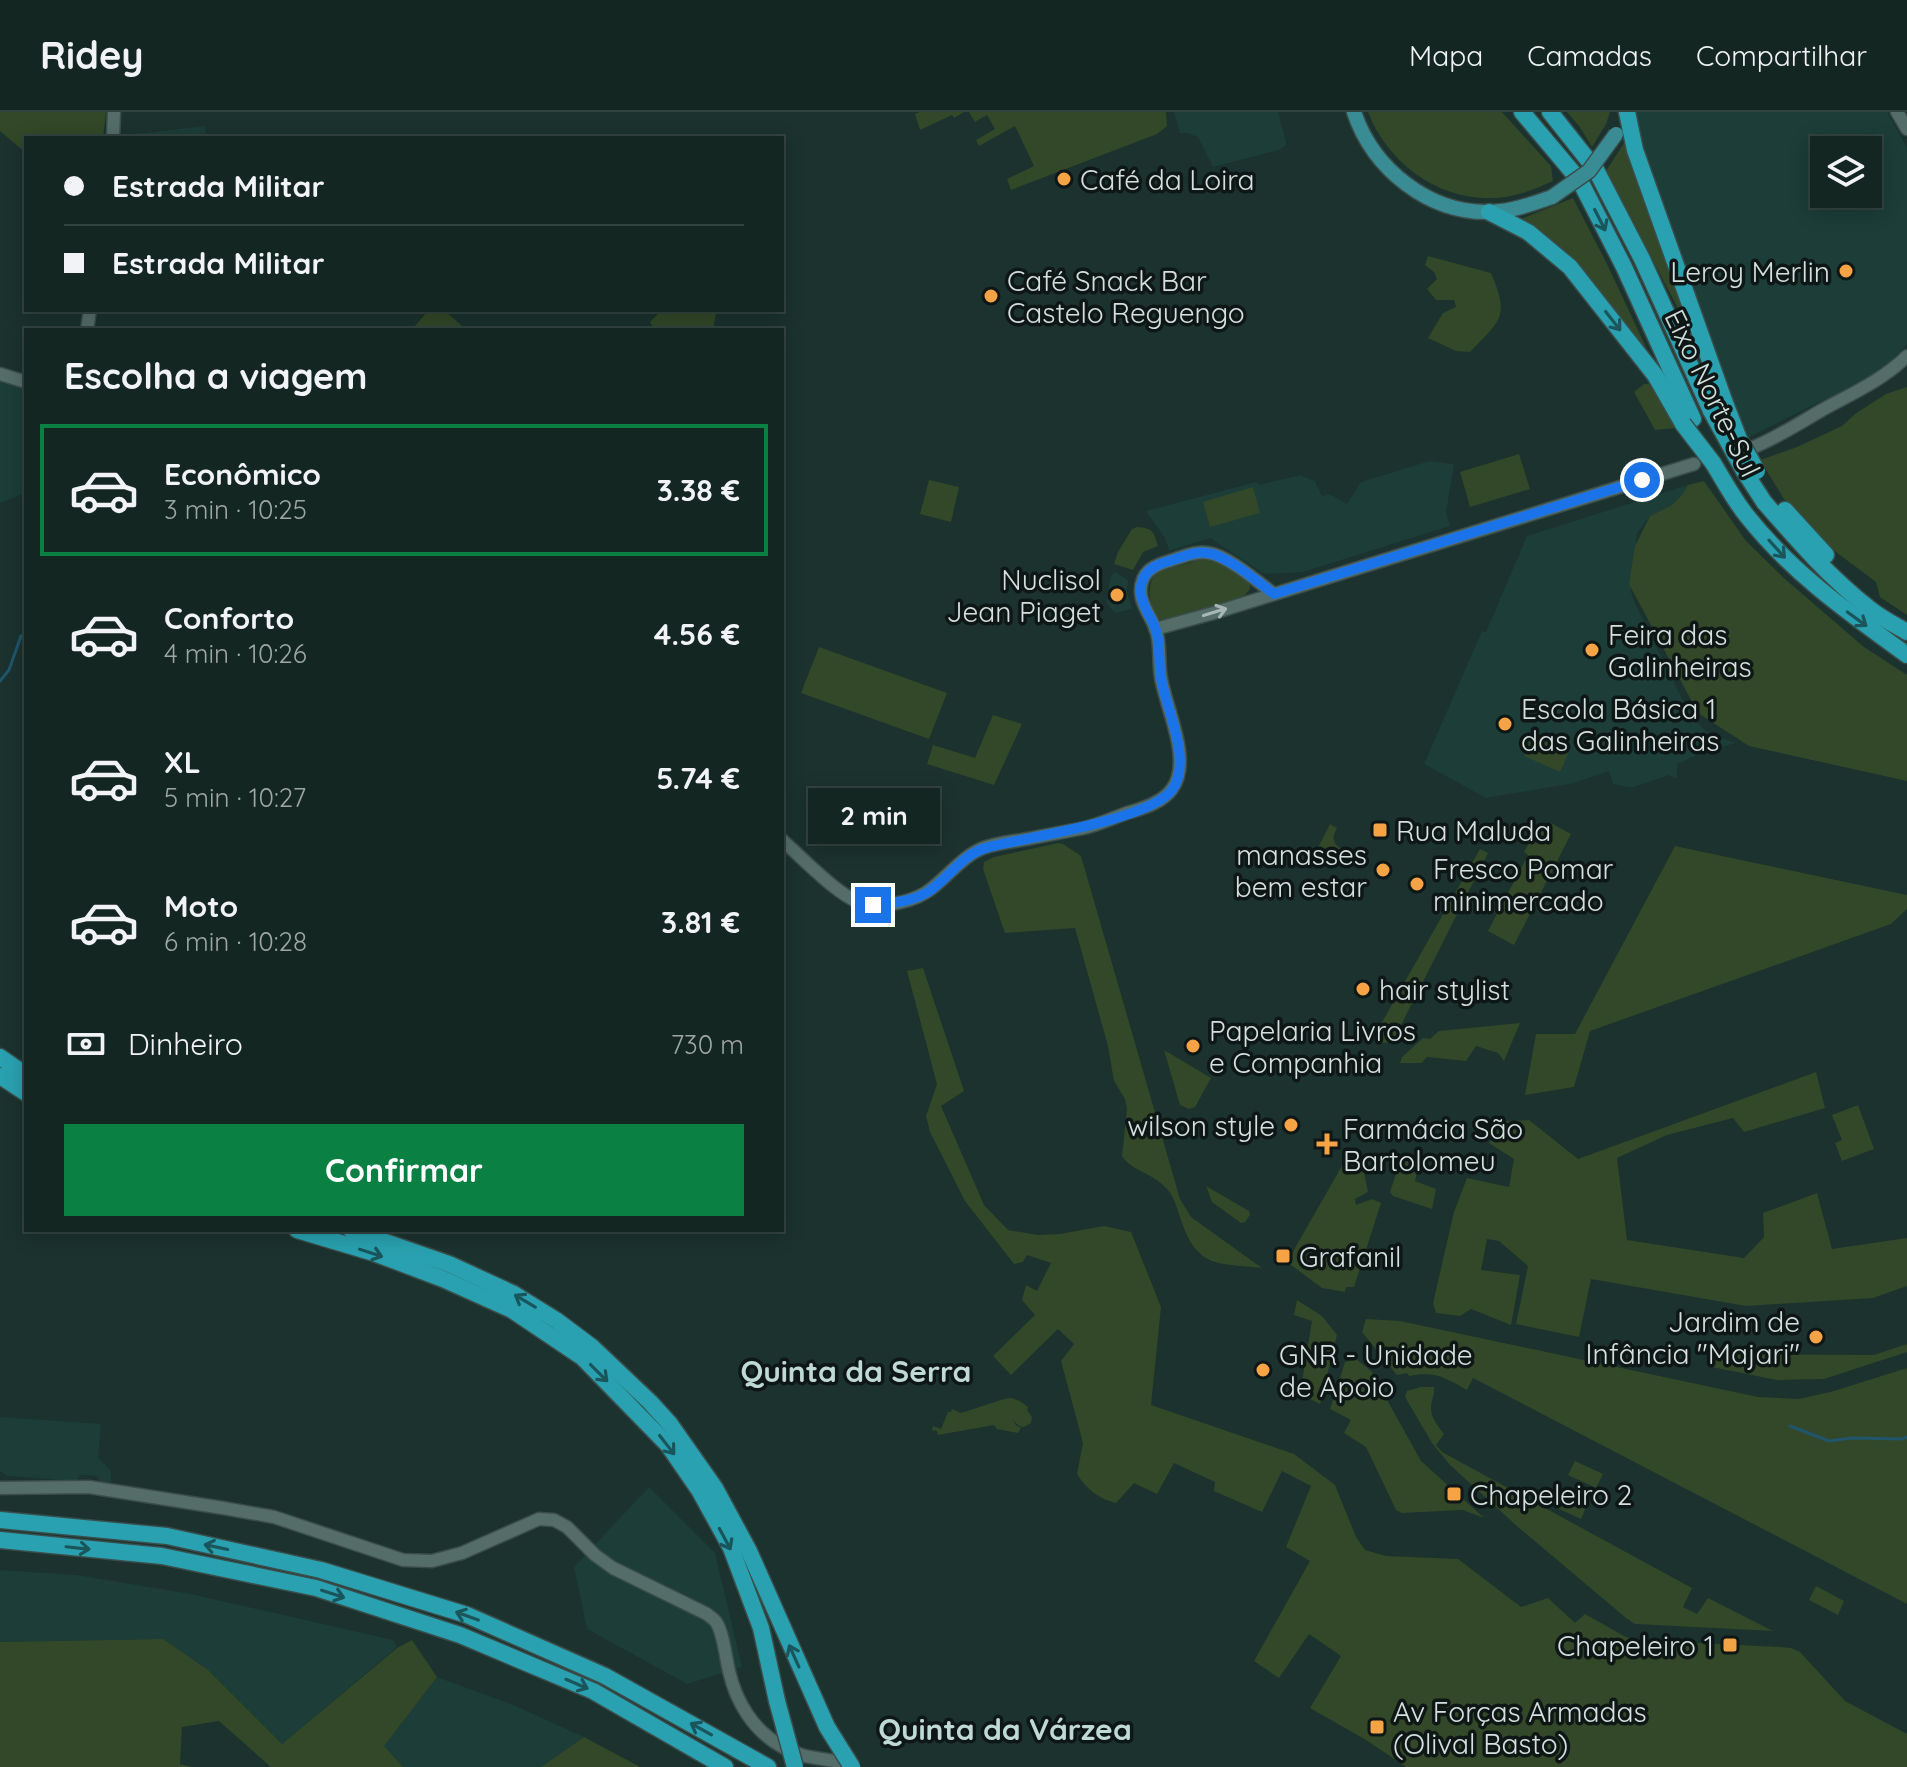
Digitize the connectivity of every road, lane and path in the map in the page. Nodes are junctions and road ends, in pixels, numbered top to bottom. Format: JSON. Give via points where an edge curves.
{"nodes":[{"id":1,"x":114,"y":112,"type":"edge"},
{"id":2,"x":1354,"y":112,"type":"edge"},
{"id":3,"x":1522,"y":112,"type":"edge"},
{"id":4,"x":1550,"y":112,"type":"edge"},
{"id":5,"x":1626,"y":112,"type":"edge"},
{"id":6,"x":1897,"y":112,"type":"edge"},
{"id":7,"x":1907,"y":129,"type":"edge"},
{"id":8,"x":113,"y":136,"type":"edge"},
{"id":9,"x":1489,"y":212,"type":"junction"},
{"id":10,"x":1907,"y":356,"type":"edge"},
{"id":11,"x":0,"y":374,"type":"edge"},
{"id":12,"x":24,"y":381,"type":"edge"},
{"id":13,"x":1718,"y":407,"type":"junction"},
{"id":14,"x":1688,"y":422,"type":"junction"},
{"id":15,"x":1749,"y":449,"type":"dead end"},
{"id":16,"x":1694,"y":464,"type":"dead end"},
{"id":17,"x":1769,"y":499,"type":"junction"},
{"id":18,"x":1274,"y":594,"type":"junction"},
{"id":19,"x":1907,"y":622,"type":"edge"},
{"id":20,"x":1155,"y":629,"type":"junction"},
{"id":21,"x":1907,"y":632,"type":"edge"},
{"id":22,"x":1907,"y":655,"type":"edge"},
{"id":23,"x":784,"y":842,"type":"edge"},
{"id":24,"x":0,"y":1057,"type":"edge"},
{"id":25,"x":24,"y":1074,"type":"edge"},
{"id":26,"x":0,"y":1076,"type":"edge"},
{"id":27,"x":24,"y":1092,"type":"edge"},
{"id":28,"x":304,"y":1232,"type":"edge"},
{"id":29,"x":357,"y":1232,"type":"edge"},
{"id":30,"x":0,"y":1488,"type":"edge"},
{"id":31,"x":0,"y":1520,"type":"edge"},
{"id":32,"x":0,"y":1540,"type":"edge"},
{"id":33,"x":725,"y":1767,"type":"edge"},
{"id":34,"x":768,"y":1767,"type":"edge"},
{"id":35,"x":795,"y":1767,"type":"edge"},
{"id":36,"x":854,"y":1767,"type":"edge"}],
"edges":[{"from":1,"to":8,"type":"street"},
{"from":2,"to":9,"type":"main road","via":[[1372,150],[1411,188],[1435,201]]},
{"from":3,"to":14,"type":"highway","name":"Eixo Norte-Sul","one_way":true,"via":[[1580,181],[1624,267]]},
{"from":4,"to":13,"type":"highway","name":"Eixo Norte-Sul","via":[[1596,170]]},
{"from":5,"to":9,"type":"main road","bridge":true,"via":[[1589,171],[1552,197]]},
{"from":5,"to":13,"type":"highway"},
{"from":6,"to":7,"type":"street"},
{"from":9,"to":14,"type":"highway","one_way":true,"via":[[1528,232],[1570,267]]},
{"from":10,"to":15,"type":"street","via":[[1868,385]]},
{"from":11,"to":12,"type":"street"},
{"from":13,"to":17,"type":"highway","bridge":true},
{"from":14,"to":22,"type":"highway","name":"Eixo Norte-Sul","one_way":true,"bridge":true,"via":[[1746,515],[1794,568]]},
{"from":16,"to":18,"type":"street"},
{"from":17,"to":19,"type":"highway","via":[[1838,568]]},
{"from":17,"to":21,"type":"highway","name":"Eixo Norte-Sul","via":[[1800,545],[1872,611]]},
{"from":20,"to":18,"type":"street","one_way":true},
{"from":18,"to":20,"type":"street","via":[[1218,556],[1192,554],[1153,567],[1144,576],[1143,602]]},
{"from":20,"to":23,"type":"street","via":[[1180,753],[1178,776],[1160,800],[1086,827],[984,848],[926,893],[873,905],[844,895]]},
{"from":24,"to":25,"type":"highway"},
{"from":26,"to":27,"type":"highway"},
{"from":28,"to":35,"type":"highway","one_way":true,"bridge":true,"via":[[374,1253],[512,1310],[582,1357],[668,1445],[731,1548],[761,1628]]},
{"from":36,"to":29,"type":"highway","one_way":true,"bridge":true,"via":[[827,1727],[749,1551],[715,1488],[650,1402],[592,1347],[514,1294],[449,1264]]},
{"from":30,"to":36,"type":"street","via":[[89,1487],[236,1510],[274,1517],[403,1560],[432,1561],[539,1519],[554,1520],[613,1568],[718,1624],[740,1704],[757,1729],[801,1757]]},
{"from":34,"to":31,"type":"highway","one_way":true,"via":[[605,1676],[467,1615],[321,1570],[167,1536]]},
{"from":32,"to":33,"type":"highway","one_way":true,"via":[[162,1556],[316,1588],[460,1635],[593,1691]]}]}
